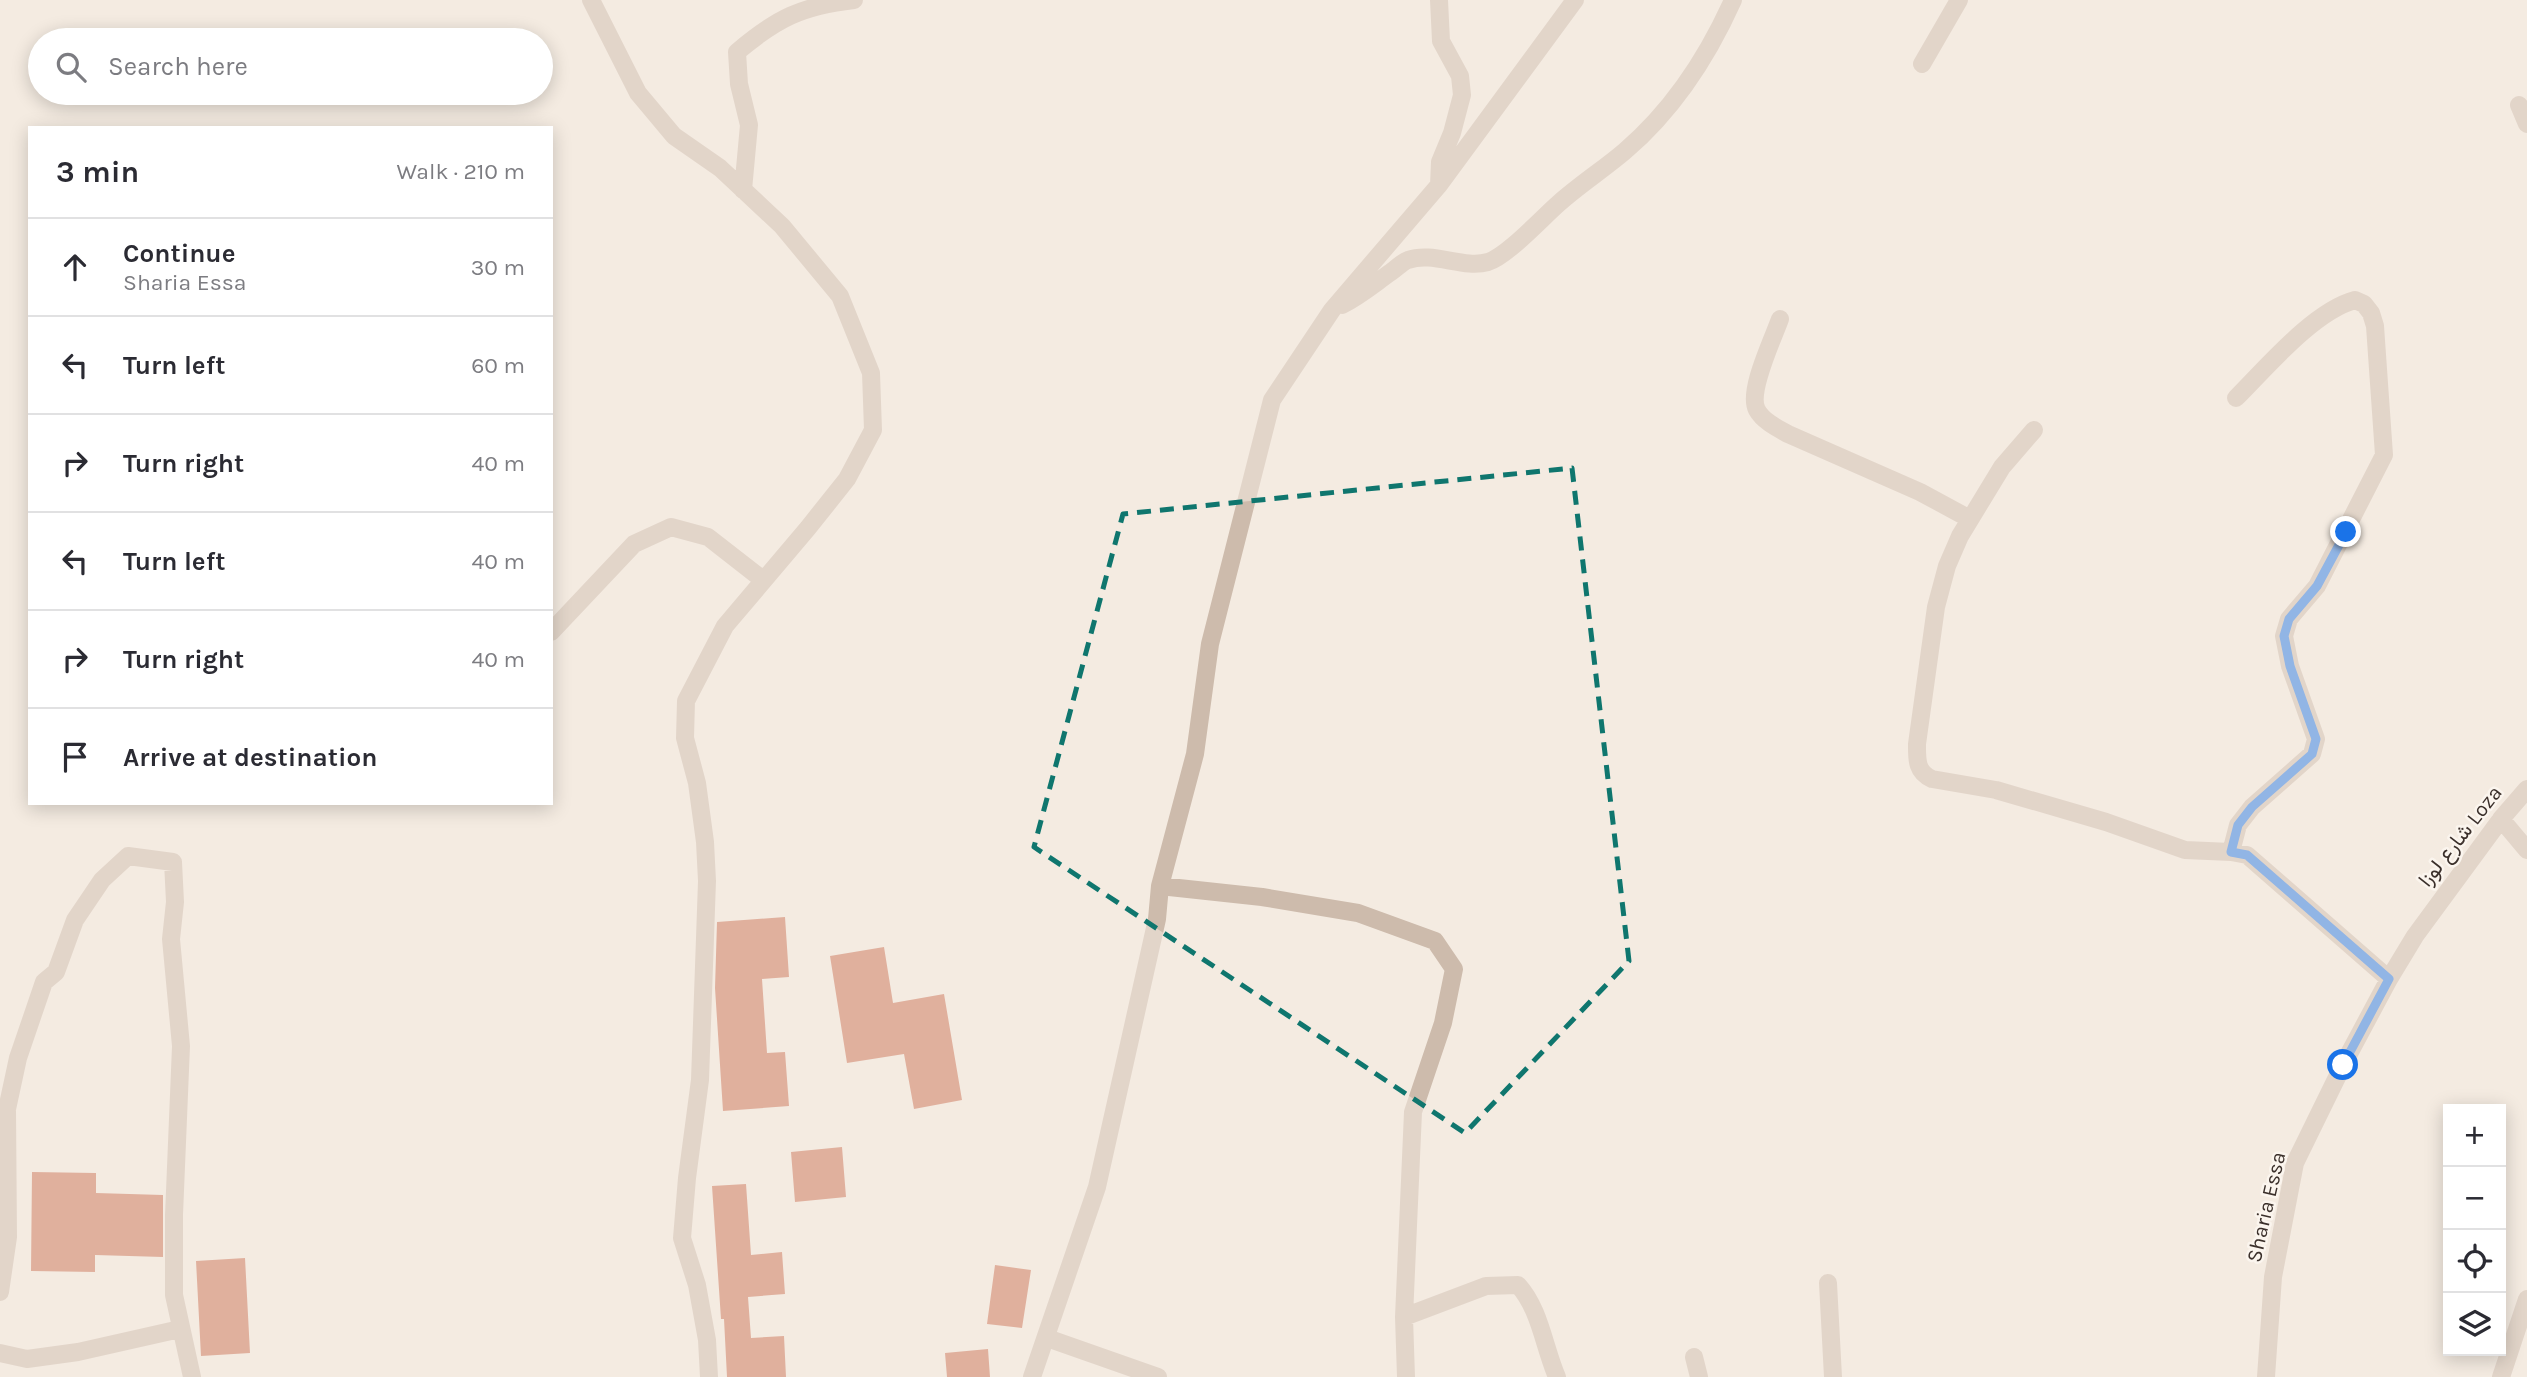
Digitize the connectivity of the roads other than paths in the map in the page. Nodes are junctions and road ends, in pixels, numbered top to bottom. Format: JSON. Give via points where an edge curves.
{"nodes":[{"id":1,"x":591,"y":0,"type":"edge"},
{"id":2,"x":853,"y":0,"type":"edge"},
{"id":3,"x":1439,"y":0,"type":"edge"},
{"id":4,"x":1575,"y":0,"type":"edge"},
{"id":5,"x":1733,"y":0,"type":"edge"},
{"id":6,"x":1959,"y":0,"type":"edge"},
{"id":7,"x":1922,"y":64,"type":"dead end"},
{"id":8,"x":2519,"y":104,"type":"dead end"},
{"id":9,"x":2527,"y":124,"type":"edge"},
{"id":10,"x":1438,"y":185,"type":"junction"},
{"id":11,"x":743,"y":190,"type":"junction"},
{"id":12,"x":1332,"y":310,"type":"junction"},
{"id":13,"x":1780,"y":319,"type":"dead end"},
{"id":14,"x":2236,"y":398,"type":"dead end"},
{"id":15,"x":2034,"y":430,"type":"dead end"},
{"id":16,"x":1970,"y":519,"type":"junction"},
{"id":17,"x":763,"y":580,"type":"junction"},
{"id":18,"x":553,"y":630,"type":"edge"},
{"id":19,"x":2527,"y":789,"type":"edge"},
{"id":20,"x":2501,"y":819,"type":"junction"},
{"id":21,"x":2527,"y":850,"type":"edge"},
{"id":22,"x":2231,"y":852,"type":"junction"},
{"id":23,"x":1160,"y":886,"type":"junction"},
{"id":24,"x":2430,"y":912,"type":"joint"},
{"id":25,"x":2389,"y":979,"type":"junction"},
{"id":26,"x":1828,"y":1283,"type":"dead end"},
{"id":27,"x":0,"y":1292,"type":"edge"},
{"id":28,"x":2527,"y":1299,"type":"edge"},
{"id":29,"x":1404,"y":1317,"type":"junction"},
{"id":30,"x":180,"y":1329,"type":"junction"},
{"id":31,"x":1047,"y":1338,"type":"junction"},
{"id":32,"x":0,"y":1353,"type":"edge"},
{"id":33,"x":1694,"y":1357,"type":"dead end"},
{"id":34,"x":192,"y":1377,"type":"edge"},
{"id":35,"x":709,"y":1377,"type":"edge"},
{"id":36,"x":1032,"y":1377,"type":"edge"},
{"id":37,"x":1158,"y":1377,"type":"edge"},
{"id":38,"x":1406,"y":1377,"type":"edge"},
{"id":39,"x":1557,"y":1377,"type":"edge"},
{"id":40,"x":1699,"y":1377,"type":"edge"},
{"id":41,"x":1833,"y":1377,"type":"edge"},
{"id":42,"x":2266,"y":1377,"type":"edge"},
{"id":43,"x":2501,"y":1377,"type":"edge"}],
"edges":[{"from":1,"to":11,"type":"street","via":[[638,93],[674,136]]},
{"from":2,"to":11,"type":"street","via":[[824,3],[787,15],[737,52],[749,125]]},
{"from":3,"to":10,"type":"street","via":[[1441,41],[1460,76],[1462,95],[1440,162]]},
{"from":4,"to":10,"type":"street"},
{"from":5,"to":12,"type":"street","via":[[1687,86],[1666,113],[1504,253],[1489,261],[1408,260],[1360,296]]},
{"from":6,"to":7,"type":"street"},
{"from":8,"to":9,"type":"street"},
{"from":10,"to":12,"type":"street"},
{"from":11,"to":17,"type":"street","via":[[782,226],[840,296],[871,373],[873,430],[847,479]]},
{"from":12,"to":23,"type":"street","via":[[1272,400],[1210,644],[1195,754]]},
{"from":13,"to":16,"type":"street","via":[[1752,397],[1757,411],[1788,434]]},
{"from":14,"to":22,"type":"street","via":[[2302,332],[2346,302],[2356,300],[2371,313],[2384,455],[2317,586],[2289,619],[2284,636],[2315,747],[2252,807],[2238,825]]},
{"from":15,"to":16,"type":"street","via":[[2002,467]]},
{"from":16,"to":22,"type":"street","via":[[1947,566],[1936,607],[1917,766],[1931,779],[1996,790],[2185,850]]},
{"from":17,"to":18,"type":"street","via":[[708,537],[671,527],[634,544]]},
{"from":17,"to":35,"type":"street","via":[[725,626],[686,701],[685,738],[697,783],[707,881],[700,1080],[682,1238],[697,1285]]},
{"from":19,"to":20,"type":"street","name":"شارع لوزا Loza"},
{"from":20,"to":21,"type":"street"},
{"from":20,"to":24,"type":"street","name":"شارع لوزا Loza"},
{"from":22,"to":25,"type":"street","via":[[2247,855]]},
{"from":23,"to":29,"type":"street","via":[[1358,913],[1435,941],[1454,969],[1443,1023],[1413,1112]]},
{"from":23,"to":31,"type":"street","via":[[1157,919],[1097,1187]]},
{"from":24,"to":25,"type":"street","name":"Sharia Essa"},
{"from":25,"to":42,"type":"street","name":"Sharia Essa","via":[[2295,1163],[2273,1277]]},
{"from":26,"to":41,"type":"street"},
{"from":27,"to":30,"type":"street","via":[[8,1237],[7,1109],[18,1058],[44,982],[56,972],[75,920],[102,880],[128,856],[173,862],[172,939],[181,1046],[174,1295]]},
{"from":28,"to":43,"type":"street"},
{"from":29,"to":38,"type":"street"},
{"from":29,"to":39,"type":"street","via":[[1486,1286],[1518,1285],[1533,1308]]},
{"from":30,"to":32,"type":"street","via":[[27,1359]]},
{"from":30,"to":34,"type":"street"},
{"from":31,"to":36,"type":"street"},
{"from":31,"to":37,"type":"street"},
{"from":33,"to":40,"type":"street"}]}
